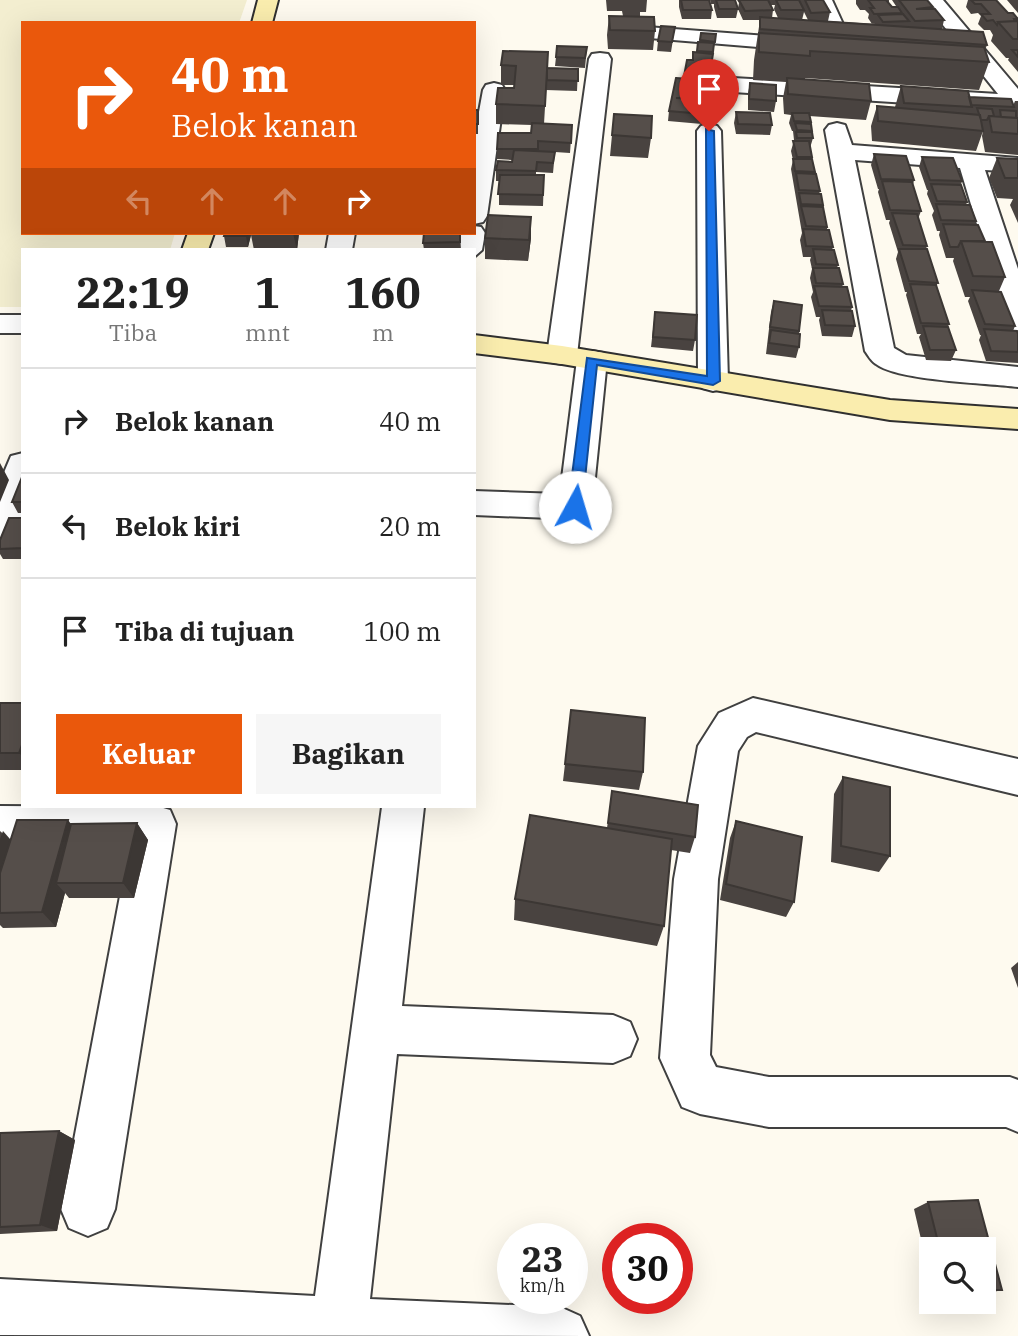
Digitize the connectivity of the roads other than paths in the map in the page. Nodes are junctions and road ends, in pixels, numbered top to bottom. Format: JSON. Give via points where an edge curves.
{"nodes":[{"id":1,"x":268,"y":0,"type":"edge"},
{"id":2,"x":822,"y":0,"type":"edge"},
{"id":3,"x":933,"y":0,"type":"edge"},
{"id":4,"x":664,"y":11,"type":"dead end"},
{"id":5,"x":262,"y":21,"type":"edge"},
{"id":6,"x":620,"y":31,"type":"edge"},
{"id":7,"x":671,"y":33,"type":"junction"},
{"id":8,"x":737,"y":38,"type":"junction"},
{"id":9,"x":841,"y":41,"type":"junction"},
{"id":10,"x":870,"y":50,"type":"edge"},
{"id":11,"x":950,"y":56,"type":"edge"},
{"id":12,"x":977,"y":57,"type":"junction"},
{"id":13,"x":600,"y":59,"type":"dead end"},
{"id":14,"x":494,"y":90,"type":"dead end"},
{"id":15,"x":1017,"y":102,"type":"edge"},
{"id":16,"x":709,"y":131,"type":"dead end"},
{"id":17,"x":970,"y":162,"type":"junction"},
{"id":18,"x":1018,"y":165,"type":"edge"},
{"id":19,"x":476,"y":203,"type":"edge"},
{"id":20,"x":0,"y":324,"type":"edge"},
{"id":21,"x":21,"y":324,"type":"edge"},
{"id":22,"x":1018,"y":327,"type":"edge"},
{"id":23,"x":476,"y":344,"type":"edge"},
{"id":24,"x":577,"y":358,"type":"junction"},
{"id":25,"x":1018,"y":377,"type":"edge"},
{"id":26,"x":713,"y":381,"type":"junction"},
{"id":27,"x":1018,"y":419,"type":"edge"},
{"id":28,"x":21,"y":470,"type":"edge"},
{"id":29,"x":476,"y":503,"type":"edge"},
{"id":30,"x":0,"y":529,"type":"edge"},
{"id":31,"x":1018,"y":777,"type":"edge"},
{"id":32,"x":403,"y":808,"type":"edge"},
{"id":33,"x":156,"y":815,"type":"edge"},
{"id":34,"x":0,"y":825,"type":"edge"},
{"id":35,"x":376,"y":1028,"type":"junction"},
{"id":36,"x":613,"y":1039,"type":"dead end"},
{"id":37,"x":1018,"y":1107,"type":"edge"},
{"id":38,"x":88,"y":1209,"type":"dead end"},
{"id":39,"x":0,"y":1307,"type":"edge"},
{"id":40,"x":339,"y":1326,"type":"junction"},
{"id":41,"x":188,"y":1327,"type":"edge"},
{"id":42,"x":478,"y":1334,"type":"edge"},
{"id":43,"x":560,"y":1336,"type":"edge"}],
"edges":[{"from":1,"to":5,"type":"street"},
{"from":2,"to":9,"type":"street"},
{"from":3,"to":12,"type":"street"},
{"from":4,"to":7,"type":"street"},
{"from":6,"to":7,"type":"street"},
{"from":7,"to":8,"type":"street"},
{"from":8,"to":9,"type":"street"},
{"from":8,"to":15,"type":"street","via":[[731,95]]},
{"from":9,"to":10,"type":"street"},
{"from":11,"to":12,"type":"street"},
{"from":12,"to":15,"type":"street"},
{"from":13,"to":24,"type":"street"},
{"from":14,"to":19,"type":"street"},
{"from":16,"to":26,"type":"street"},
{"from":17,"to":18,"type":"street"},
{"from":17,"to":22,"type":"street"},
{"from":17,"to":25,"type":"street","via":[[839,141],[880,351],[901,363]]},
{"from":20,"to":21,"type":"street"},
{"from":23,"to":24,"type":"street"},
{"from":24,"to":26,"type":"street"},
{"from":24,"to":29,"type":"street","via":[[575,507]]},
{"from":26,"to":27,"type":"street","via":[[890,410]]},
{"from":28,"to":30,"type":"street"},
{"from":31,"to":37,"type":"street","via":[[753,715],[733,725],[718,746],[696,879],[685,1058],[700,1089],[769,1102],[1010,1102]]},
{"from":32,"to":35,"type":"street"},
{"from":33,"to":34,"type":"street"},
{"from":33,"to":38,"type":"street"},
{"from":35,"to":36,"type":"street"},
{"from":35,"to":40,"type":"street"},
{"from":39,"to":41,"type":"street"},
{"from":40,"to":41,"type":"street"},
{"from":40,"to":42,"type":"street"},
{"from":42,"to":43,"type":"street"}]}
